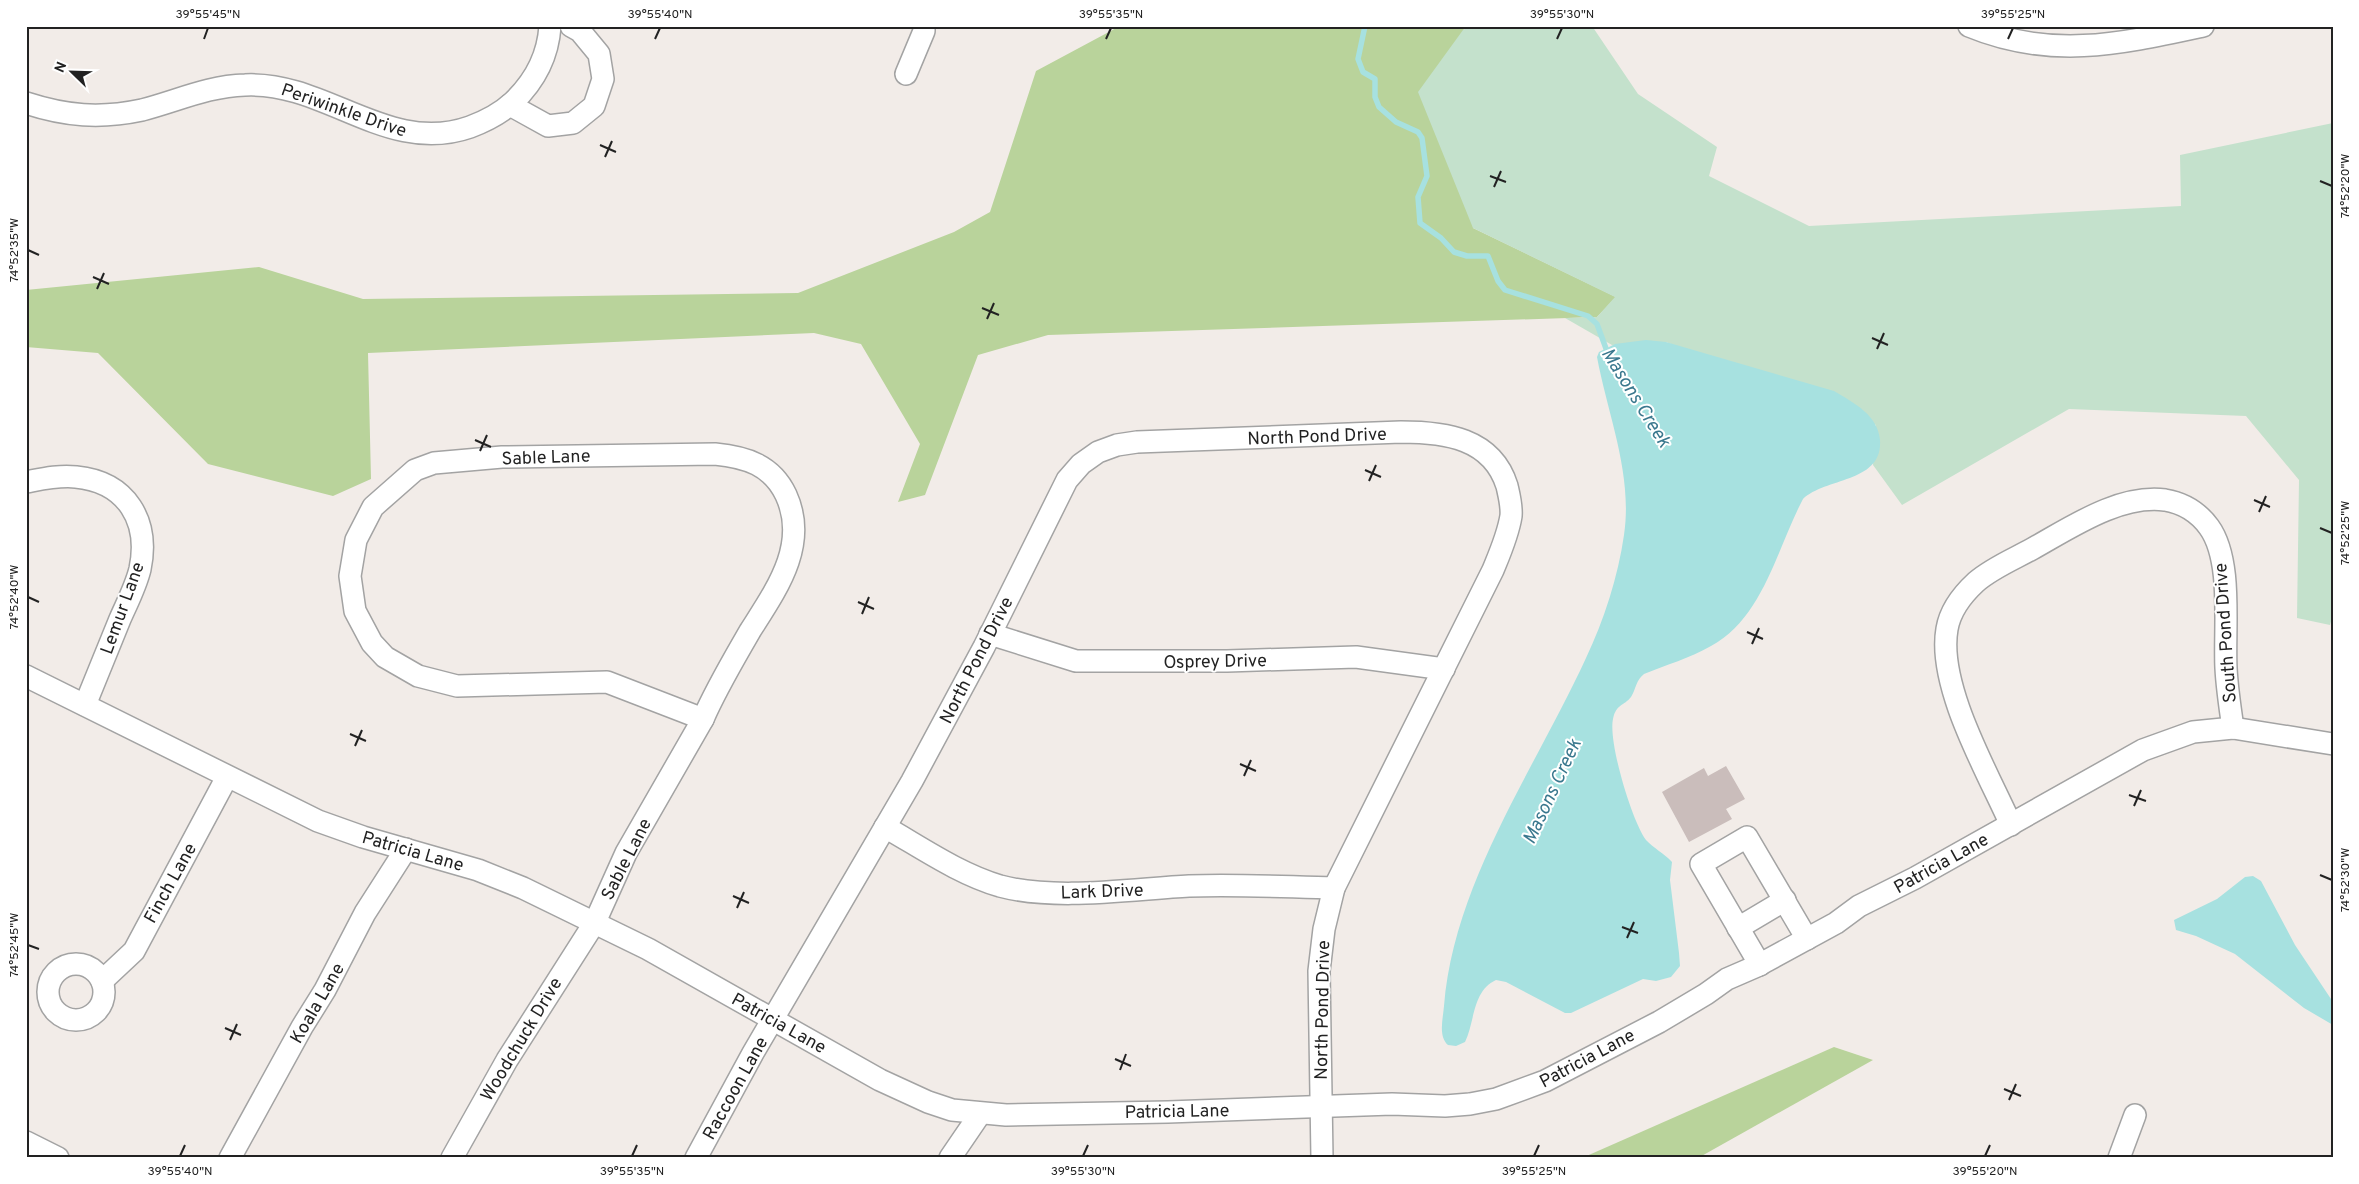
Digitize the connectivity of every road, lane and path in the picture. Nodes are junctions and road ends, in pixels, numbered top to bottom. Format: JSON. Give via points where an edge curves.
{"nodes":[{"id":1,"x":550,"y":26,"type":"edge"},
{"id":2,"x":571,"y":26,"type":"edge"},
{"id":3,"x":924,"y":26,"type":"edge"},
{"id":4,"x":1969,"y":26,"type":"edge"},
{"id":5,"x":2203,"y":26,"type":"edge"},
{"id":6,"x":906,"y":74,"type":"dead end"},
{"id":7,"x":26,"y":103,"type":"edge"},
{"id":8,"x":510,"y":105,"type":"junction"},
{"id":9,"x":26,"y":482,"type":"edge"},
{"id":10,"x":990,"y":634,"type":"junction"},
{"id":11,"x":1444,"y":669,"type":"junction"},
{"id":12,"x":26,"y":676,"type":"edge"},
{"id":13,"x":85,"y":704,"type":"junction"},
{"id":14,"x":703,"y":719,"type":"junction"},
{"id":15,"x":2232,"y":728,"type":"junction"},
{"id":16,"x":2333,"y":744,"type":"edge"},
{"id":17,"x":228,"y":777,"type":"junction"},
{"id":18,"x":2011,"y":825,"type":"junction"},
{"id":19,"x":885,"y":827,"type":"junction"},
{"id":20,"x":406,"y":849,"type":"junction"},
{"id":21,"x":1334,"y":888,"type":"junction"},
{"id":22,"x":1784,"y":900,"type":"junction"},
{"id":23,"x":595,"y":922,"type":"junction"},
{"id":24,"x":1738,"y":928,"type":"junction"},
{"id":25,"x":1807,"y":939,"type":"junction"},
{"id":26,"x":1760,"y":965,"type":"junction"},
{"id":27,"x":102,"y":981,"type":"dead end"},
{"id":28,"x":774,"y":1019,"type":"junction"},
{"id":29,"x":1321,"y":1107,"type":"junction"},
{"id":30,"x":980,"y":1114,"type":"junction"},
{"id":31,"x":2135,"y":1115,"type":"dead end"},
{"id":32,"x":26,"y":1142,"type":"edge"},
{"id":33,"x":58,"y":1158,"type":"edge"},
{"id":34,"x":230,"y":1158,"type":"edge"},
{"id":35,"x":452,"y":1158,"type":"edge"},
{"id":36,"x":696,"y":1158,"type":"edge"},
{"id":37,"x":950,"y":1158,"type":"edge"},
{"id":38,"x":1322,"y":1158,"type":"edge"},
{"id":39,"x":2119,"y":1158,"type":"edge"}],
"edges":[{"from":1,"to":8,"type":"street","name":"Periwinkle Drive","via":[[547,46],[536,74]]},
{"from":2,"to":8,"type":"street","via":[[580,31],[599,54],[603,79],[594,106],[573,123],[548,126]]},
{"from":3,"to":6,"type":"street"},
{"from":4,"to":5,"type":"street","via":[[2021,42],[2070,47],[2120,43]]},
{"from":7,"to":8,"type":"street","name":"Periwinkle Drive","via":[[69,115],[117,114],[220,87],[271,86],[318,98],[379,125],[422,135],[464,129],[484,122]]},
{"from":9,"to":13,"type":"street","name":"Lemur Lane","via":[[55,477],[94,479],[126,499],[137,515],[141,533],[140,570]]},
{"from":10,"to":11,"type":"street","name":"Osprey Drive","via":[[1076,661],[1356,657]]},
{"from":10,"to":11,"type":"street","name":"North Pond Drive","via":[[1067,480],[1098,452],[1137,442],[1421,432],[1460,438],[1478,446],[1493,459],[1504,476],[1511,514],[1508,532],[1493,570]]},
{"from":10,"to":19,"type":"street","name":"North Pond Drive"},
{"from":11,"to":21,"type":"street","name":"North Pond Drive"},
{"from":12,"to":13,"type":"street","name":"Patricia Lane"},
{"from":13,"to":17,"type":"street","name":"Patricia Lane"},
{"from":14,"to":14,"type":"street","name":"Sable Lane","via":[[775,592],[792,552],[793,509],[772,473],[754,461],[735,456],[682,454],[502,457],[434,463],[415,470],[373,508],[363,523],[351,558],[355,611],[372,643],[401,668],[436,682],[457,686],[608,682]]},
{"from":14,"to":23,"type":"street","name":"Sable Lane","via":[[626,852]]},
{"from":15,"to":16,"type":"street","name":"Patricia Lane"},
{"from":15,"to":18,"type":"street","name":"Patricia Lane","via":[[2192,732],[2142,750]]},
{"from":15,"to":18,"type":"street","name":"South Pond Drive","via":[[2226,668],[2224,579],[2217,543],[2210,527],[2197,513],[2182,504],[2164,500],[2127,504],[2102,513],[1977,581],[1953,611],[1947,629],[1946,648],[1952,685],[1964,722]]},
{"from":17,"to":20,"type":"street","name":"Patricia Lane","via":[[318,820]]},
{"from":17,"to":27,"type":"street","name":"Finch Lane","via":[[134,951]]},
{"from":18,"to":25,"type":"street","name":"Patricia Lane","via":[[1859,906]]},
{"from":19,"to":21,"type":"street","name":"Lark Drive","via":[[966,873],[1021,890],[1063,892],[1232,886]]},
{"from":19,"to":28,"type":"street","name":"North Pond Drive"},
{"from":20,"to":23,"type":"street","name":"Patricia Lane","via":[[500,879]]},
{"from":20,"to":34,"type":"street","name":"Koala Lane","via":[[365,914]]},
{"from":21,"to":29,"type":"street","name":"North Pond Drive","via":[[1324,929],[1319,971]]},
{"from":22,"to":24,"type":"street"},
{"from":22,"to":24,"type":"street","via":[[1747,837],[1701,864]]},
{"from":22,"to":25,"type":"street"},
{"from":23,"to":28,"type":"street","name":"Patricia Lane"},
{"from":23,"to":35,"type":"street","name":"Woodchuck Drive","via":[[507,1060]]},
{"from":24,"to":26,"type":"street"},
{"from":25,"to":26,"type":"street","name":"Patricia Lane"},
{"from":26,"to":29,"type":"street","name":"Patricia Lane","via":[[1727,978],[1659,1022],[1521,1091],[1470,1104]]},
{"from":28,"to":30,"type":"street","name":"Patricia Lane","via":[[903,1092],[952,1110]]},
{"from":28,"to":36,"type":"street","name":"Raccoon Lane"},
{"from":29,"to":30,"type":"street","name":"Patricia Lane"},
{"from":29,"to":38,"type":"street"},
{"from":30,"to":37,"type":"street"},
{"from":31,"to":39,"type":"street"},
{"from":32,"to":33,"type":"street"}]}
